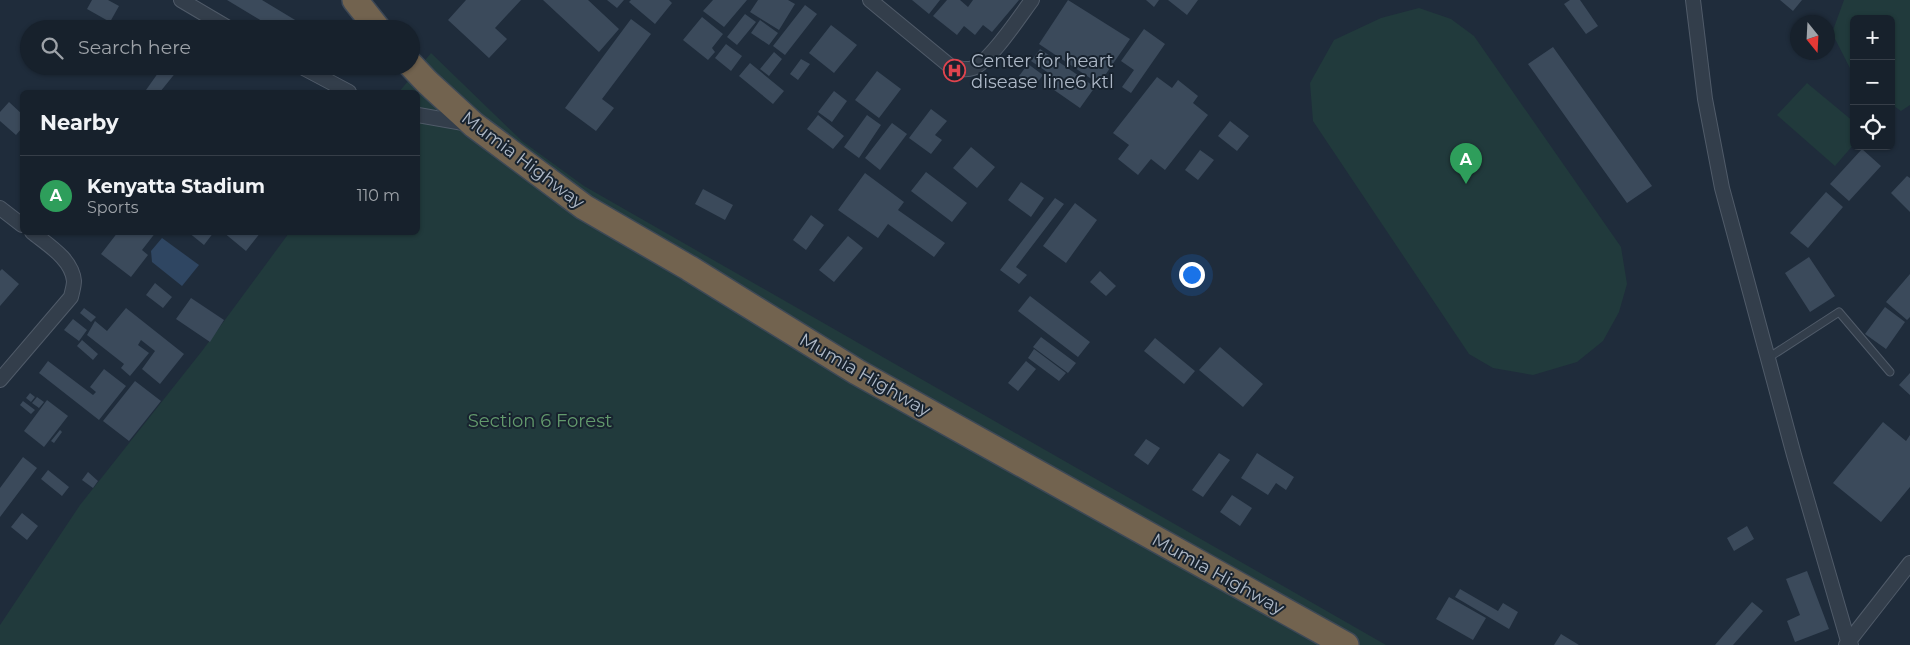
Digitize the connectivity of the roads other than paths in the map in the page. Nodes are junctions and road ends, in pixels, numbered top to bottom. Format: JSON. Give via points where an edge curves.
{"nodes":[{"id":1,"x":181,"y":0,"type":"edge"},
{"id":2,"x":354,"y":0,"type":"edge"},
{"id":3,"x":870,"y":0,"type":"edge"},
{"id":4,"x":1032,"y":0,"type":"edge"},
{"id":5,"x":1693,"y":0,"type":"edge"},
{"id":6,"x":215,"y":20,"type":"edge"},
{"id":7,"x":371,"y":20,"type":"edge"},
{"id":8,"x":317,"y":75,"type":"edge"},
{"id":9,"x":420,"y":75,"type":"edge"},
{"id":10,"x":345,"y":90,"type":"edge"},
{"id":11,"x":420,"y":115,"type":"edge"},
{"id":12,"x":474,"y":126,"type":"junction"},
{"id":13,"x":0,"y":208,"type":"edge"},
{"id":14,"x":20,"y":223,"type":"edge"},
{"id":15,"x":36,"y":235,"type":"edge"},
{"id":16,"x":1768,"y":358,"type":"junction"},
{"id":17,"x":1890,"y":372,"type":"dead end"},
{"id":18,"x":0,"y":380,"type":"edge"},
{"id":19,"x":1910,"y":562,"type":"edge"},
{"id":20,"x":1848,"y":644,"type":"edge"},
{"id":21,"x":1346,"y":645,"type":"edge"}],
"edges":[{"from":1,"to":6,"type":"street"},
{"from":2,"to":7,"type":"highway"},
{"from":3,"to":4,"type":"street","via":[[950,66],[962,69],[973,68],[985,60]]},
{"from":5,"to":16,"type":"street","via":[[1705,99],[1722,188]]},
{"from":8,"to":10,"type":"street"},
{"from":9,"to":12,"type":"highway","name":"Mumia Highway"},
{"from":11,"to":12,"type":"street"},
{"from":12,"to":21,"type":"highway","name":"Mumia Highway","via":[[584,207],[857,372]]},
{"from":13,"to":14,"type":"street"},
{"from":15,"to":18,"type":"street","via":[[59,253],[69,267],[74,281],[71,297]]},
{"from":16,"to":17,"type":"lane","via":[[1839,312]]},
{"from":16,"to":20,"type":"street"},
{"from":19,"to":20,"type":"street"}]}
